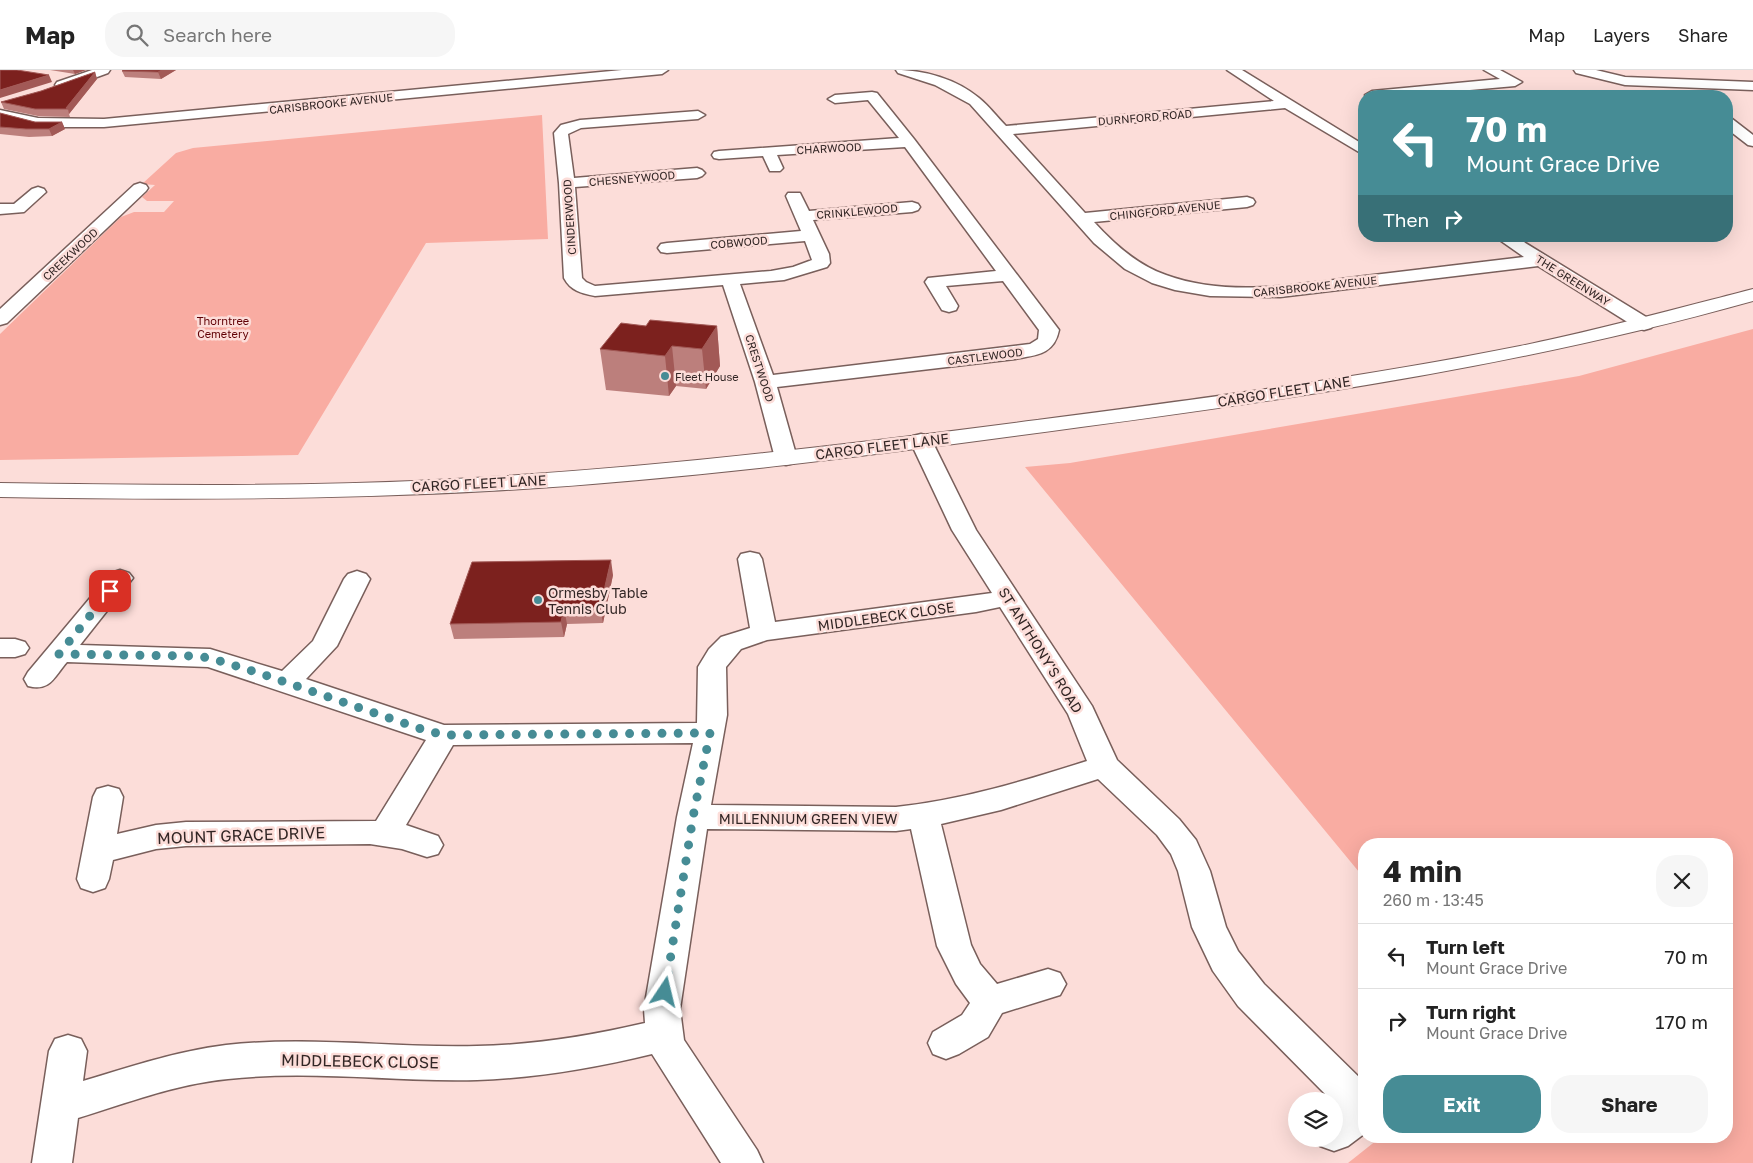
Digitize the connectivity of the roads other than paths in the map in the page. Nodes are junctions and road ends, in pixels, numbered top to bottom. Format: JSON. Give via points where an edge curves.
{"nodes":[{"id":1,"x":104,"y":70,"type":"edge"},
{"id":2,"x":662,"y":70,"type":"edge"},
{"id":3,"x":902,"y":70,"type":"edge"},
{"id":4,"x":1233,"y":70,"type":"edge"},
{"id":5,"x":1490,"y":70,"type":"edge"},
{"id":6,"x":1580,"y":70,"type":"edge"},
{"id":7,"x":925,"y":72,"type":"edge"},
{"id":8,"x":49,"y":76,"type":"edge"},
{"id":9,"x":549,"y":76,"type":"edge"},
{"id":10,"x":76,"y":80,"type":"junction"},
{"id":11,"x":1680,"y":84,"type":"junction"},
{"id":12,"x":1753,"y":86,"type":"edge"},
{"id":13,"x":46,"y":90,"type":"edge"},
{"id":14,"x":1427,"y":90,"type":"edge"},
{"id":15,"x":1688,"y":90,"type":"edge"},
{"id":16,"x":834,"y":99,"type":"dead end"},
{"id":17,"x":1286,"y":104,"type":"junction"},
{"id":18,"x":0,"y":114,"type":"edge"},
{"id":19,"x":698,"y":115,"type":"dead end"},
{"id":20,"x":1733,"y":126,"type":"edge"},
{"id":21,"x":1003,"y":131,"type":"junction"},
{"id":22,"x":909,"y":142,"type":"junction"},
{"id":23,"x":1753,"y":142,"type":"edge"},
{"id":24,"x":1358,"y":147,"type":"edge"},
{"id":25,"x":768,"y":151,"type":"junction"},
{"id":26,"x":719,"y":155,"type":"dead end"},
{"id":27,"x":776,"y":168,"type":"dead end"},
{"id":28,"x":697,"y":173,"type":"dead end"},
{"id":29,"x":567,"y":183,"type":"junction"},
{"id":30,"x":140,"y":188,"type":"dead end"},
{"id":31,"x":38,"y":192,"type":"dead end"},
{"id":32,"x":794,"y":196,"type":"dead end"},
{"id":33,"x":1247,"y":202,"type":"dead end"},
{"id":34,"x":912,"y":207,"type":"dead end"},
{"id":35,"x":0,"y":209,"type":"edge"},
{"id":36,"x":803,"y":216,"type":"junction"},
{"id":37,"x":1083,"y":218,"type":"junction"},
{"id":38,"x":811,"y":235,"type":"junction"},
{"id":39,"x":1512,"y":242,"type":"edge"},
{"id":40,"x":667,"y":248,"type":"dead end"},
{"id":41,"x":1540,"y":260,"type":"junction"},
{"id":42,"x":1007,"y":275,"type":"junction"},
{"id":43,"x":730,"y":280,"type":"junction"},
{"id":44,"x":1753,"y":295,"type":"edge"},
{"id":45,"x":949,"y":306,"type":"dead end"},
{"id":46,"x":0,"y":319,"type":"edge"},
{"id":47,"x":1644,"y":324,"type":"junction"},
{"id":48,"x":765,"y":382,"type":"junction"},
{"id":49,"x":921,"y":441,"type":"junction"},
{"id":50,"x":786,"y":458,"type":"junction"},
{"id":51,"x":0,"y":490,"type":"edge"},
{"id":52,"x":750,"y":559,"type":"dead end"},
{"id":53,"x":120,"y":578,"type":"dead end"},
{"id":54,"x":357,"y":580,"type":"dead end"},
{"id":55,"x":1008,"y":597,"type":"junction"},
{"id":56,"x":764,"y":632,"type":"junction"},
{"id":57,"x":59,"y":654,"type":"junction"},
{"id":58,"x":38,"y":679,"type":"dead end"},
{"id":59,"x":286,"y":683,"type":"junction"},
{"id":60,"x":710,"y":733,"type":"junction"},
{"id":61,"x":444,"y":735,"type":"junction"},
{"id":62,"x":1104,"y":766,"type":"junction"},
{"id":63,"x":108,"y":796,"type":"dead end"},
{"id":64,"x":693,"y":817,"type":"junction"},
{"id":65,"x":924,"y":817,"type":"junction"},
{"id":66,"x":385,"y":834,"type":"junction"},
{"id":67,"x":427,"y":845,"type":"dead end"},
{"id":68,"x":1048,"y":984,"type":"dead end"},
{"id":69,"x":990,"y":1002,"type":"junction"},
{"id":70,"x":665,"y":1035,"type":"junction"},
{"id":71,"x":946,"y":1043,"type":"dead end"},
{"id":72,"x":68,"y":1051,"type":"dead end"},
{"id":73,"x":1358,"y":1104,"type":"edge"},
{"id":74,"x":59,"y":1106,"type":"junction"},
{"id":75,"x":1358,"y":1115,"type":"edge"},
{"id":76,"x":1343,"y":1126,"type":"edge"},
{"id":77,"x":52,"y":1163,"type":"edge"},
{"id":78,"x":744,"y":1163,"type":"edge"}],
"edges":[{"from":1,"to":10,"type":"street"},
{"from":2,"to":9,"type":"street","name":"CARISBROOKE AVENUE"},
{"from":3,"to":7,"type":"street","name":"CARISBROOKE AVENUE"},
{"from":4,"to":17,"type":"street"},
{"from":5,"to":14,"type":"street","via":[[1515,82]]},
{"from":6,"to":11,"type":"street","via":[[1625,81]]},
{"from":7,"to":21,"type":"street","name":"CARISBROOKE AVENUE","via":[[957,88]]},
{"from":8,"to":10,"type":"street"},
{"from":9,"to":18,"type":"street","name":"CARISBROOKE AVENUE","via":[[104,123],[32,122]]},
{"from":10,"to":13,"type":"street"},
{"from":11,"to":12,"type":"street"},
{"from":11,"to":15,"type":"street"},
{"from":16,"to":22,"type":"street","name":"CASTLEWOOD","via":[[872,96]]},
{"from":17,"to":21,"type":"street","name":"DURNFORD ROAD"},
{"from":17,"to":24,"type":"street"},
{"from":19,"to":29,"type":"street","name":"CINDERWOOD","via":[[580,124],[566,128],[561,133]]},
{"from":20,"to":23,"type":"street"},
{"from":21,"to":37,"type":"street","name":"CARISBROOKE AVENUE"},
{"from":22,"to":25,"type":"street","name":"CHARWOOD"},
{"from":22,"to":42,"type":"street","name":"CASTLEWOOD"},
{"from":25,"to":26,"type":"street","name":"CHARWOOD"},
{"from":25,"to":27,"type":"street"},
{"from":28,"to":29,"type":"street","name":"CHESNEYWOOD"},
{"from":29,"to":43,"type":"street","name":"CINDERWOOD","via":[[575,284],[596,291]]},
{"from":30,"to":46,"type":"street","name":"CREEKWOOD"},
{"from":31,"to":35,"type":"street","via":[[18,209]]},
{"from":32,"to":36,"type":"street"},
{"from":33,"to":37,"type":"street","name":"CHINGFORD AVENUE"},
{"from":34,"to":36,"type":"street","name":"CRINKLEWOOD"},
{"from":36,"to":38,"type":"street"},
{"from":37,"to":41,"type":"street","name":"CARISBROOKE AVENUE","via":[[1100,239],[1143,272],[1174,283],[1241,293],[1280,292]]},
{"from":38,"to":40,"type":"street","name":"COBWOOD"},
{"from":38,"to":43,"type":"street","via":[[820,254],[820,263],[794,273]]},
{"from":39,"to":41,"type":"street","name":"THE GREENWAY"},
{"from":41,"to":47,"type":"street","name":"THE GREENWAY"},
{"from":42,"to":45,"type":"street","via":[[930,275]]},
{"from":42,"to":48,"type":"street","name":"CASTLEWOOD","via":[[1049,330],[1047,341],[1036,349]]},
{"from":43,"to":48,"type":"street","name":"CRESTWOOD"},
{"from":44,"to":47,"type":"main road","name":"CARGO FLEET LANE"},
{"from":47,"to":49,"type":"main road","name":"CARGO FLEET LANE","via":[[1532,350],[1301,390]]},
{"from":48,"to":50,"type":"street","name":"CRESTWOOD"},
{"from":49,"to":50,"type":"main road","name":"CARGO FLEET LANE"},
{"from":49,"to":55,"type":"street","name":"ST ANTHONY'S ROAD","via":[[964,530]]},
{"from":50,"to":51,"type":"main road","name":"CARGO FLEET LANE","via":[[664,471],[376,489],[204,493]]},
{"from":52,"to":56,"type":"street"},
{"from":53,"to":57,"type":"street"},
{"from":54,"to":59,"type":"street","via":[[324,646]]},
{"from":55,"to":56,"type":"street","name":"MIDDLEBECK CLOSE"},
{"from":55,"to":62,"type":"street","name":"ST ANTHONY'S ROAD","via":[[1082,713]]},
{"from":56,"to":60,"type":"street","name":"MIDDLEBECK CLOSE","via":[[732,643],[712,667]]},
{"from":57,"to":58,"type":"street"},
{"from":57,"to":59,"type":"street","via":[[210,658]]},
{"from":59,"to":61,"type":"street"},
{"from":60,"to":61,"type":"street"},
{"from":60,"to":64,"type":"street","name":"MIDDLEBECK CLOSE"},
{"from":61,"to":66,"type":"street"},
{"from":62,"to":65,"type":"street","name":"MILLENNIUM GREEN VIEW","via":[[963,810]]},
{"from":62,"to":73,"type":"street","name":"ST ANTHONY'S ROAD","via":[[1168,827],[1185,849],[1209,927],[1225,961],[1251,996]]},
{"from":63,"to":66,"type":"street","name":"MOUNT GRACE DRIVE","via":[[96,865],[156,837],[186,834]]},
{"from":64,"to":65,"type":"street","name":"MILLENNIUM GREEN VIEW"},
{"from":64,"to":70,"type":"street","name":"MIDDLEBECK CLOSE","via":[[662,1009]]},
{"from":65,"to":69,"type":"street","via":[[954,946],[968,974]]},
{"from":66,"to":67,"type":"street","name":"MOUNT GRACE DRIVE"},
{"from":68,"to":69,"type":"street"},
{"from":69,"to":71,"type":"street","via":[[975,1026]]},
{"from":70,"to":74,"type":"street","name":"MIDDLEBECK CLOSE","via":[[589,1052],[506,1062],[250,1060],[178,1071]]},
{"from":70,"to":78,"type":"street","name":"MIDDLEBECK CLOSE","via":[[666,1044]]},
{"from":72,"to":74,"type":"street"},
{"from":74,"to":77,"type":"street"},
{"from":75,"to":76,"type":"street","name":"ST ANTHONY'S ROAD"}]}
